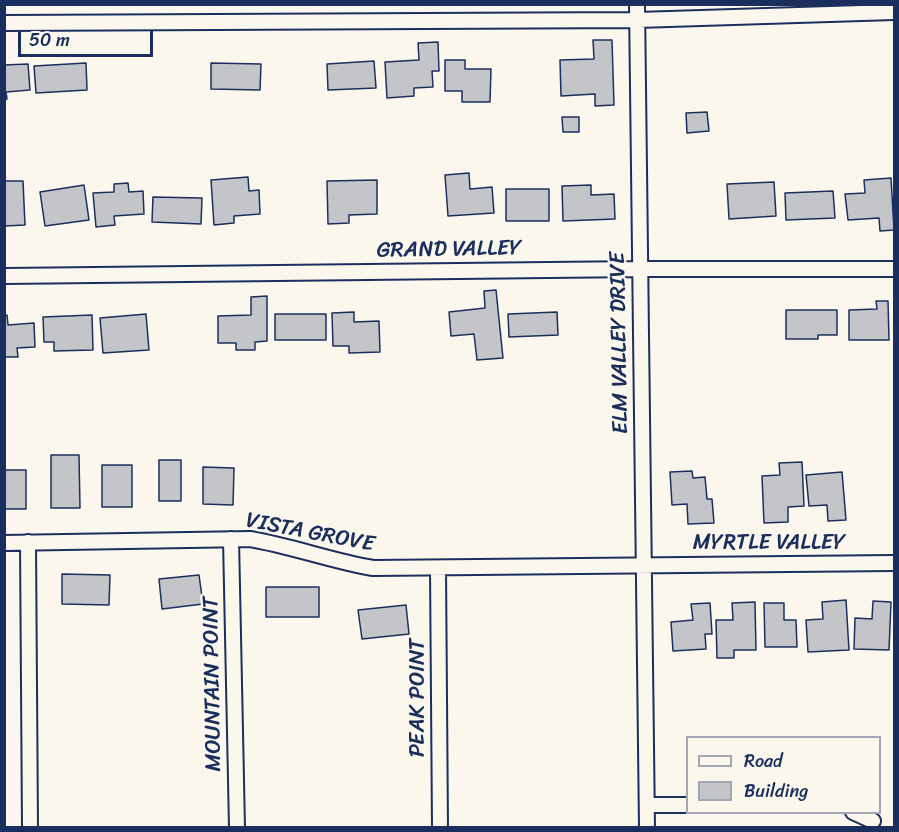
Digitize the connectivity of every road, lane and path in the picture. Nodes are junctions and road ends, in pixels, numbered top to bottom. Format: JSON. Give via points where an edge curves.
{"nodes":[{"id":1,"x":637,"y":4,"type":"edge"},
{"id":2,"x":894,"y":12,"type":"edge"},
{"id":3,"x":637,"y":20,"type":"junction"},
{"id":4,"x":4,"y":23,"type":"edge"},
{"id":5,"x":640,"y":269,"type":"junction"},
{"id":6,"x":894,"y":269,"type":"edge"},
{"id":7,"x":4,"y":276,"type":"edge"},
{"id":8,"x":231,"y":539,"type":"junction"},
{"id":9,"x":27,"y":542,"type":"junction"},
{"id":10,"x":4,"y":543,"type":"edge"},
{"id":11,"x":894,"y":563,"type":"edge"},
{"id":12,"x":644,"y":565,"type":"junction"},
{"id":13,"x":438,"y":568,"type":"junction"},
{"id":14,"x":647,"y":805,"type":"junction"},
{"id":15,"x":686,"y":805,"type":"edge"},
{"id":16,"x":856,"y":814,"type":"edge"},
{"id":17,"x":873,"y":821,"type":"dead end"},
{"id":18,"x":30,"y":828,"type":"edge"},
{"id":19,"x":237,"y":828,"type":"edge"},
{"id":20,"x":440,"y":828,"type":"edge"},
{"id":21,"x":647,"y":828,"type":"edge"}],
"edges":[{"from":1,"to":3,"type":"street","name":"ELM VALLEY DRIVE"},
{"from":2,"to":3,"type":"street"},
{"from":3,"to":4,"type":"street"},
{"from":3,"to":5,"type":"street","name":"ELM VALLEY DRIVE"},
{"from":5,"to":6,"type":"street","name":"GRAND VALLEY"},
{"from":5,"to":7,"type":"street","name":"GRAND VALLEY"},
{"from":5,"to":12,"type":"street","name":"ELM VALLEY DRIVE"},
{"from":8,"to":9,"type":"street","name":"VISTA GROVE"},
{"from":8,"to":13,"type":"street","name":"VISTA GROVE","via":[[282,545],[373,568]]},
{"from":8,"to":19,"type":"street","name":"MOUNTAIN POINT"},
{"from":9,"to":10,"type":"street","name":"VISTA GROVE"},
{"from":9,"to":18,"type":"street"},
{"from":11,"to":12,"type":"street","name":"MYRTLE VALLEY"},
{"from":12,"to":13,"type":"street","name":"VISTA GROVE"},
{"from":12,"to":14,"type":"street","name":"ELM VALLEY DRIVE"},
{"from":13,"to":20,"type":"street","name":"PEAK POINT"},
{"from":14,"to":15,"type":"street"},
{"from":14,"to":21,"type":"street","name":"ELM VALLEY DRIVE"},
{"from":16,"to":17,"type":"street"}]}
